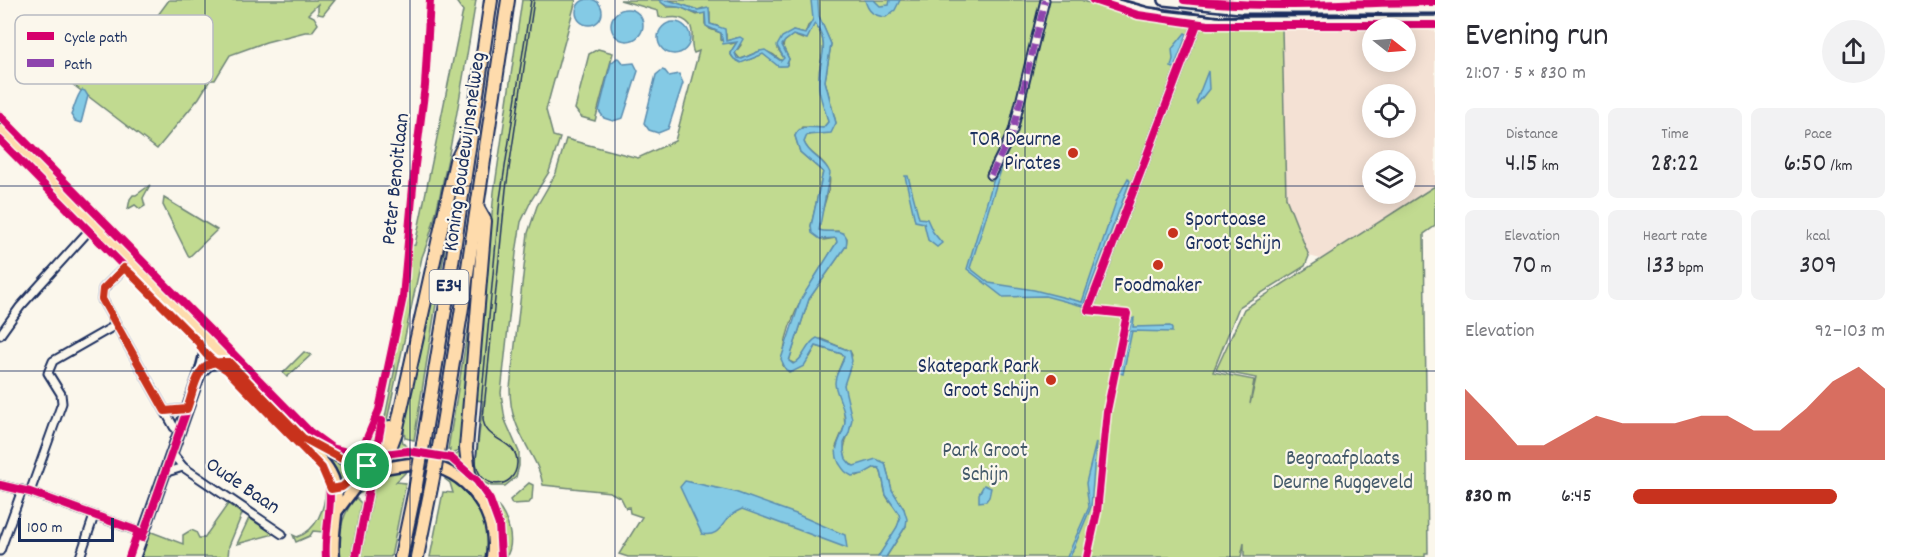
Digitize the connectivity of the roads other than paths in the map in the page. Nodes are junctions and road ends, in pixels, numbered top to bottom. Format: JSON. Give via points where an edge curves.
{"nodes":[{"id":1,"x":490,"y":0,"type":"edge"},
{"id":2,"x":508,"y":0,"type":"edge"},
{"id":3,"x":1045,"y":0,"type":"edge"},
{"id":4,"x":1102,"y":0,"type":"edge"},
{"id":5,"x":1164,"y":0,"type":"edge"},
{"id":6,"x":1435,"y":8,"type":"edge"},
{"id":7,"x":1435,"y":20,"type":"edge"},
{"id":8,"x":1197,"y":24,"type":"dead end"},
{"id":9,"x":0,"y":130,"type":"edge"},
{"id":10,"x":472,"y":130,"type":"junction"},
{"id":11,"x":991,"y":175,"type":"dead end"},
{"id":12,"x":477,"y":207,"type":"junction"},
{"id":13,"x":94,"y":225,"type":"junction"},
{"id":14,"x":130,"y":262,"type":"junction"},
{"id":15,"x":1088,"y":310,"type":"dead end"},
{"id":16,"x":116,"y":325,"type":"junction"},
{"id":17,"x":0,"y":335,"type":"edge"},
{"id":18,"x":212,"y":344,"type":"junction"},
{"id":19,"x":229,"y":362,"type":"junction"},
{"id":20,"x":200,"y":373,"type":"junction"},
{"id":21,"x":402,"y":406,"type":"junction"},
{"id":22,"x":187,"y":409,"type":"junction"},
{"id":23,"x":165,"y":411,"type":"junction"},
{"id":24,"x":179,"y":432,"type":"junction"},
{"id":25,"x":303,"y":438,"type":"junction"},
{"id":26,"x":172,"y":453,"type":"junction"},
{"id":27,"x":356,"y":463,"type":"junction"},
{"id":28,"x":183,"y":467,"type":"junction"},
{"id":29,"x":378,"y":468,"type":"junction"},
{"id":30,"x":164,"y":473,"type":"junction"},
{"id":31,"x":0,"y":485,"type":"edge"},
{"id":32,"x":22,"y":490,"type":"junction"},
{"id":33,"x":30,"y":492,"type":"junction"},
{"id":34,"x":478,"y":497,"type":"junction"},
{"id":35,"x":336,"y":513,"type":"junction"},
{"id":36,"x":94,"y":516,"type":"junction"},
{"id":37,"x":143,"y":533,"type":"junction"},
{"id":38,"x":282,"y":534,"type":"dead end"},
{"id":39,"x":0,"y":551,"type":"edge"},
{"id":40,"x":80,"y":557,"type":"edge"},
{"id":41,"x":135,"y":557,"type":"edge"},
{"id":42,"x":334,"y":557,"type":"edge"},
{"id":43,"x":401,"y":557,"type":"edge"},
{"id":44,"x":417,"y":557,"type":"edge"},
{"id":45,"x":492,"y":557,"type":"edge"}],
"edges":[{"from":1,"to":10,"type":"highway","name":"Koning Boudewijnsnelweg","number":"E34"},
{"from":2,"to":12,"type":"highway","name":"Koning Boudewijnsnelweg","number":"E34"},
{"from":3,"to":11,"type":"street","via":[[1013,131]]},
{"from":4,"to":7,"type":"street","via":[[1148,13],[1216,22]]},
{"from":5,"to":6,"type":"street","via":[[1241,9]]},
{"from":8,"to":15,"type":"street"},
{"from":9,"to":13,"type":"main road"},
{"from":10,"to":21,"type":"highway","via":[[456,161]]},
{"from":10,"to":43,"type":"highway","name":"Koning Boudewijnsnelweg","number":"E34","bridge":true,"via":[[423,444]]},
{"from":12,"to":34,"type":"highway","via":[[485,221],[466,454],[468,474]]},
{"from":12,"to":44,"type":"highway","name":"Koning Boudewijnsnelweg","number":"E34","bridge":true,"via":[[439,447]]},
{"from":13,"to":14,"type":"main road"},
{"from":13,"to":17,"type":"street"},
{"from":14,"to":16,"type":"street","via":[[101,294]]},
{"from":14,"to":18,"type":"main road"},
{"from":16,"to":23,"type":"street"},
{"from":16,"to":33,"type":"street","via":[[50,366],[48,373],[62,403]]},
{"from":18,"to":19,"type":"main road"},
{"from":18,"to":20,"type":"street","via":[[205,352]]},
{"from":19,"to":20,"type":"street","via":[[209,364]]},
{"from":19,"to":25,"type":"main road"},
{"from":20,"to":22,"type":"street"},
{"from":21,"to":27,"type":"highway","via":[[393,416],[383,443]]},
{"from":21,"to":29,"type":"highway","via":[[390,449]]},
{"from":22,"to":23,"type":"street"},
{"from":22,"to":24,"type":"street"},
{"from":23,"to":24,"type":"street"},
{"from":24,"to":26,"type":"street"},
{"from":25,"to":27,"type":"main road"},
{"from":25,"to":35,"type":"main road","via":[[329,469],[337,495]]},
{"from":26,"to":28,"type":"street","name":"Oude Baan"},
{"from":26,"to":30,"type":"street"},
{"from":27,"to":29,"type":"main road"},
{"from":28,"to":30,"type":"street","name":"Oude Baan"},
{"from":28,"to":38,"type":"street","name":"Oude Baan"},
{"from":29,"to":34,"type":"main road","via":[[431,465],[455,476]]},
{"from":29,"to":35,"type":"main road","via":[[358,483]]},
{"from":30,"to":37,"type":"street"},
{"from":31,"to":32,"type":"street"},
{"from":32,"to":33,"type":"street"},
{"from":32,"to":39,"type":"street"},
{"from":33,"to":36,"type":"street"},
{"from":34,"to":45,"type":"main road","via":[[492,530]]},
{"from":35,"to":42,"type":"main road"},
{"from":36,"to":37,"type":"street"},
{"from":36,"to":40,"type":"street"},
{"from":37,"to":41,"type":"street"}]}
